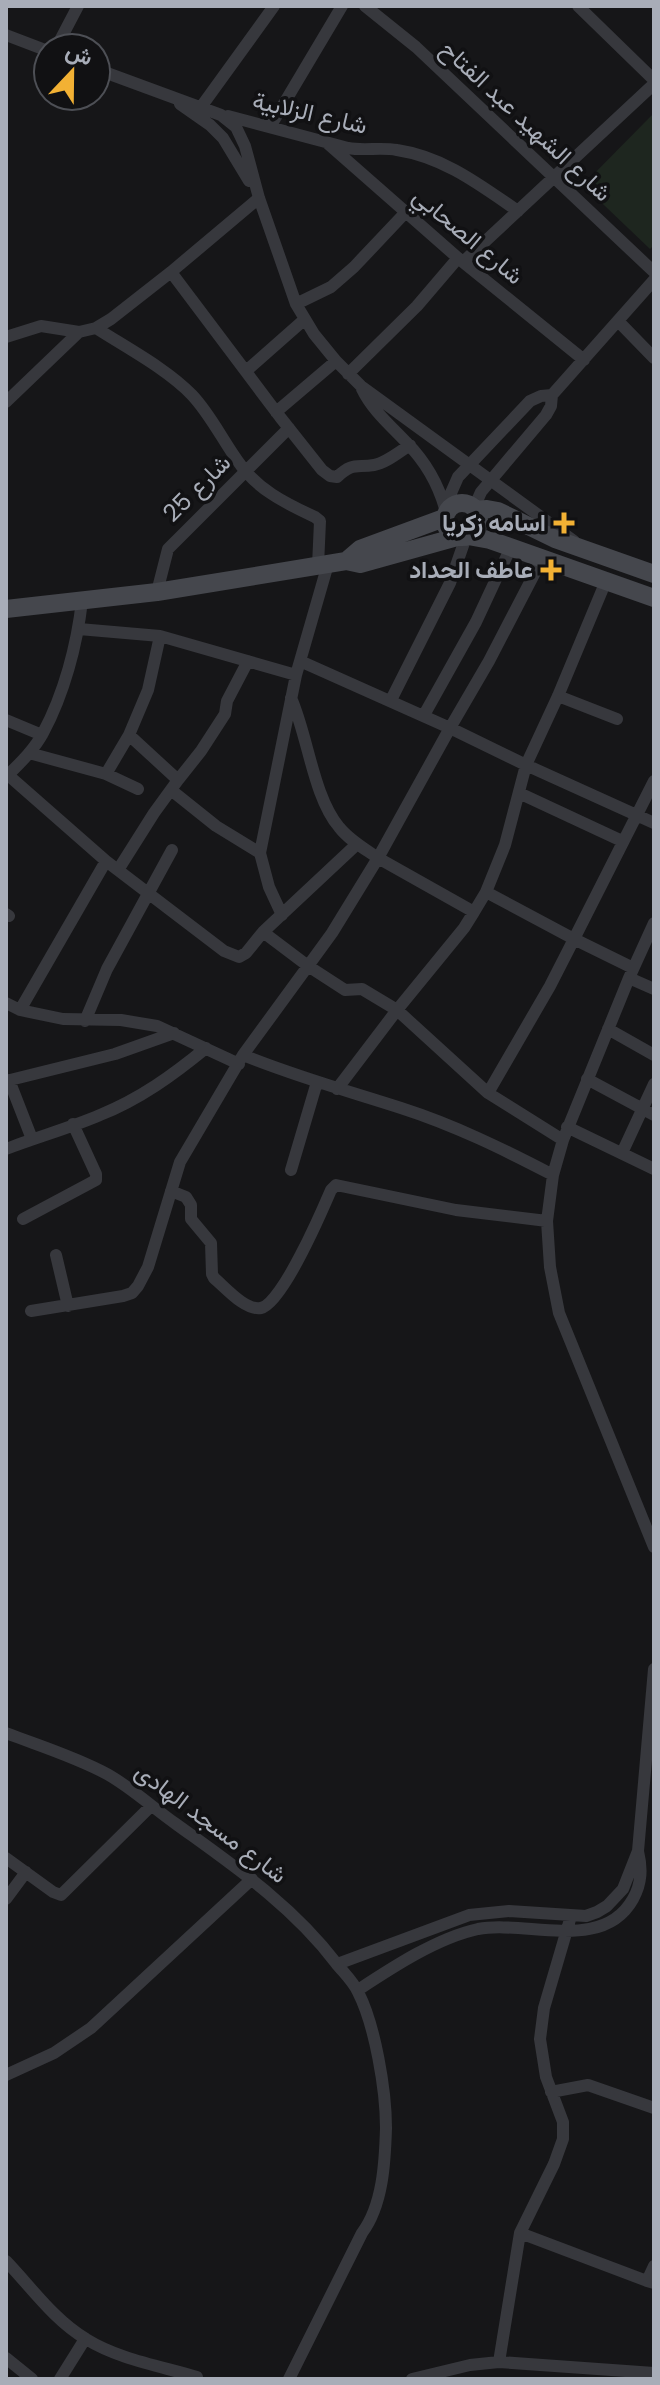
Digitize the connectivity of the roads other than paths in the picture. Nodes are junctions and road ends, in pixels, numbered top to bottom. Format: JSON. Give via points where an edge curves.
{"nodes":[{"id":1,"x":78,"y":6,"type":"edge"},
{"id":2,"x":274,"y":6,"type":"edge"},
{"id":3,"x":342,"y":6,"type":"edge"},
{"id":4,"x":578,"y":6,"type":"edge"},
{"id":5,"x":368,"y":7,"type":"edge"},
{"id":6,"x":64,"y":32,"type":"edge"},
{"id":7,"x":6,"y":35,"type":"edge"},
{"id":8,"x":32,"y":45,"type":"edge"},
{"id":9,"x":112,"y":75,"type":"edge"},
{"id":10,"x":654,"y":82,"type":"edge"},
{"id":11,"x":168,"y":96,"type":"junction"},
{"id":12,"x":201,"y":107,"type":"junction"},
{"id":13,"x":221,"y":115,"type":"junction"},
{"id":14,"x":270,"y":127,"type":"junction"},
{"id":15,"x":326,"y":142,"type":"junction"},
{"id":16,"x":554,"y":177,"type":"junction"},
{"id":17,"x":259,"y":198,"type":"junction"},
{"id":18,"x":518,"y":211,"type":"junction"},
{"id":19,"x":405,"y":213,"type":"junction"},
{"id":20,"x":460,"y":260,"type":"junction"},
{"id":21,"x":171,"y":272,"type":"junction"},
{"id":22,"x":654,"y":272,"type":"edge"},
{"id":23,"x":654,"y":280,"type":"edge"},
{"id":24,"x":296,"y":304,"type":"junction"},
{"id":25,"x":305,"y":319,"type":"junction"},
{"id":26,"x":618,"y":321,"type":"junction"},
{"id":27,"x":96,"y":328,"type":"junction"},
{"id":28,"x":79,"y":332,"type":"junction"},
{"id":29,"x":6,"y":337,"type":"edge"},
{"id":30,"x":654,"y":358,"type":"edge"},
{"id":31,"x":584,"y":360,"type":"junction"},
{"id":32,"x":336,"y":361,"type":"junction"},
{"id":33,"x":246,"y":371,"type":"junction"},
{"id":34,"x":348,"y":374,"type":"junction"},
{"id":35,"x":361,"y":386,"type":"junction"},
{"id":36,"x":552,"y":395,"type":"junction"},
{"id":37,"x":6,"y":402,"type":"edge"},
{"id":38,"x":276,"y":412,"type":"junction"},
{"id":39,"x":289,"y":428,"type":"junction"},
{"id":40,"x":410,"y":445,"type":"junction"},
{"id":41,"x":469,"y":465,"type":"junction"},
{"id":42,"x":245,"y":471,"type":"junction"},
{"id":43,"x":490,"y":481,"type":"junction"},
{"id":44,"x":475,"y":509,"type":"junction"},
{"id":45,"x":447,"y":512,"type":"junction"},
{"id":46,"x":464,"y":537,"type":"junction"},
{"id":47,"x":511,"y":547,"type":"junction"},
{"id":48,"x":587,"y":550,"type":"junction"},
{"id":49,"x":542,"y":559,"type":"junction"},
{"id":50,"x":331,"y":564,"type":"junction"},
{"id":51,"x":654,"y":574,"type":"edge"},
{"id":52,"x":606,"y":581,"type":"junction"},
{"id":53,"x":157,"y":592,"type":"junction"},
{"id":54,"x":654,"y":598,"type":"edge"},
{"id":55,"x":82,"y":601,"type":"junction"},
{"id":56,"x":6,"y":609,"type":"edge"},
{"id":57,"x":79,"y":629,"type":"junction"},
{"id":58,"x":160,"y":636,"type":"junction"},
{"id":59,"x":248,"y":661,"type":"junction"},
{"id":60,"x":298,"y":668,"type":"junction"},
{"id":61,"x":558,"y":696,"type":"junction"},
{"id":62,"x":291,"y":698,"type":"junction"},
{"id":63,"x":391,"y":700,"type":"junction"},
{"id":64,"x":424,"y":715,"type":"junction"},
{"id":65,"x":617,"y":719,"type":"dead end"},
{"id":66,"x":6,"y":720,"type":"edge"},
{"id":67,"x":450,"y":728,"type":"junction"},
{"id":68,"x":42,"y":735,"type":"junction"},
{"id":69,"x":129,"y":735,"type":"junction"},
{"id":70,"x":29,"y":753,"type":"junction"},
{"id":71,"x":526,"y":765,"type":"junction"},
{"id":72,"x":106,"y":774,"type":"junction"},
{"id":73,"x":7,"y":776,"type":"edge"},
{"id":74,"x":654,"y":781,"type":"edge"},
{"id":75,"x":175,"y":785,"type":"junction"},
{"id":76,"x":138,"y":789,"type":"dead end"},
{"id":77,"x":519,"y":793,"type":"junction"},
{"id":78,"x":636,"y":815,"type":"junction"},
{"id":79,"x":654,"y":823,"type":"edge"},
{"id":80,"x":622,"y":841,"type":"junction"},
{"id":81,"x":357,"y":844,"type":"junction"},
{"id":82,"x":172,"y":850,"type":"dead end"},
{"id":83,"x":260,"y":853,"type":"junction"},
{"id":84,"x":378,"y":858,"type":"junction"},
{"id":85,"x":106,"y":861,"type":"junction"},
{"id":86,"x":118,"y":870,"type":"junction"},
{"id":87,"x":486,"y":892,"type":"junction"},
{"id":88,"x":148,"y":893,"type":"junction"},
{"id":89,"x":474,"y":912,"type":"junction"},
{"id":90,"x":282,"y":915,"type":"junction"},
{"id":91,"x":654,"y":923,"type":"edge"},
{"id":92,"x":263,"y":932,"type":"junction"},
{"id":93,"x":574,"y":939,"type":"junction"},
{"id":94,"x":308,"y":966,"type":"junction"},
{"id":95,"x":631,"y":973,"type":"junction"},
{"id":96,"x":654,"y":989,"type":"edge"},
{"id":97,"x":6,"y":1003,"type":"edge"},
{"id":98,"x":20,"y":1010,"type":"junction"},
{"id":99,"x":397,"y":1010,"type":"junction"},
{"id":100,"x":85,"y":1021,"type":"junction"},
{"id":101,"x":608,"y":1029,"type":"junction"},
{"id":102,"x":174,"y":1033,"type":"junction"},
{"id":103,"x":206,"y":1048,"type":"junction"},
{"id":104,"x":654,"y":1055,"type":"edge"},
{"id":105,"x":241,"y":1060,"type":"junction"},
{"id":106,"x":587,"y":1079,"type":"junction"},
{"id":107,"x":8,"y":1080,"type":"edge"},
{"id":108,"x":317,"y":1082,"type":"junction"},
{"id":109,"x":654,"y":1084,"type":"edge"},
{"id":110,"x":337,"y":1089,"type":"junction"},
{"id":111,"x":488,"y":1093,"type":"junction"},
{"id":112,"x":648,"y":1112,"type":"edge"},
{"id":113,"x":73,"y":1124,"type":"junction"},
{"id":114,"x":565,"y":1133,"type":"junction"},
{"id":115,"x":32,"y":1139,"type":"junction"},
{"id":116,"x":6,"y":1149,"type":"edge"},
{"id":117,"x":622,"y":1153,"type":"junction"},
{"id":118,"x":654,"y":1169,"type":"edge"},
{"id":119,"x":291,"y":1170,"type":"dead end"},
{"id":120,"x":553,"y":1175,"type":"junction"},
{"id":121,"x":171,"y":1191,"type":"junction"},
{"id":122,"x":23,"y":1219,"type":"dead end"},
{"id":123,"x":547,"y":1221,"type":"junction"},
{"id":124,"x":56,"y":1255,"type":"dead end"},
{"id":125,"x":68,"y":1306,"type":"junction"},
{"id":126,"x":31,"y":1311,"type":"dead end"},
{"id":127,"x":650,"y":1527,"type":"edge"},
{"id":128,"x":654,"y":1547,"type":"edge"},
{"id":129,"x":654,"y":1669,"type":"edge"},
{"id":130,"x":6,"y":1733,"type":"edge"},
{"id":131,"x":151,"y":1806,"type":"junction"},
{"id":132,"x":638,"y":1851,"type":"junction"},
{"id":133,"x":6,"y":1858,"type":"edge"},
{"id":134,"x":26,"y":1872,"type":"junction"},
{"id":135,"x":252,"y":1879,"type":"junction"},
{"id":136,"x":6,"y":1899,"type":"edge"},
{"id":137,"x":571,"y":1916,"type":"junction"},
{"id":138,"x":568,"y":1930,"type":"junction"},
{"id":139,"x":337,"y":1964,"type":"junction"},
{"id":140,"x":358,"y":1990,"type":"junction"},
{"id":141,"x":9,"y":2070,"type":"edge"},
{"id":142,"x":551,"y":2092,"type":"junction"},
{"id":143,"x":654,"y":2108,"type":"edge"},
{"id":144,"x":520,"y":2233,"type":"junction"},
{"id":145,"x":6,"y":2261,"type":"edge"},
{"id":146,"x":654,"y":2266,"type":"edge"},
{"id":147,"x":650,"y":2282,"type":"edge"},
{"id":148,"x":85,"y":2339,"type":"junction"},
{"id":149,"x":6,"y":2358,"type":"edge"},
{"id":150,"x":499,"y":2362,"type":"junction"},
{"id":151,"x":482,"y":2364,"type":"junction"},
{"id":152,"x":654,"y":2373,"type":"edge"},
{"id":153,"x":197,"y":2377,"type":"dead end"},
{"id":154,"x":32,"y":2379,"type":"edge"},
{"id":155,"x":60,"y":2379,"type":"edge"},
{"id":156,"x":289,"y":2379,"type":"edge"},
{"id":157,"x":412,"y":2379,"type":"edge"},
{"id":158,"x":481,"y":2379,"type":"edge"}],
"edges":[{"from":1,"to":6,"type":"street"},
{"from":2,"to":12,"type":"street"},
{"from":3,"to":14,"type":"street"},
{"from":4,"to":10,"type":"street"},
{"from":5,"to":16,"type":"street","name":"شارع الشهيد عبد الفتاح"},
{"from":7,"to":8,"type":"street"},
{"from":9,"to":11,"type":"street"},
{"from":10,"to":16,"type":"street"},
{"from":11,"to":12,"type":"street","name":"شارع الزلابية"},
{"from":11,"to":17,"type":"street","via":[[223,138]]},
{"from":12,"to":13,"type":"street","name":"شارع الزلابية"},
{"from":13,"to":14,"type":"street","name":"شارع الزلابية"},
{"from":13,"to":17,"type":"street","via":[[241,136]]},
{"from":14,"to":15,"type":"street","name":"شارع الزلابية"},
{"from":15,"to":18,"type":"street","name":"شارع الزلابية","via":[[356,150],[400,150],[448,166]]},
{"from":15,"to":19,"type":"street","name":"شارع الصحابي"},
{"from":16,"to":18,"type":"street"},
{"from":16,"to":22,"type":"street","name":"شارع الشهيد عبد الفتاح"},
{"from":17,"to":21,"type":"street"},
{"from":17,"to":24,"type":"street"},
{"from":18,"to":20,"type":"street"},
{"from":19,"to":20,"type":"street","name":"شارع الصحابي"},
{"from":19,"to":24,"type":"street","via":[[331,287]]},
{"from":20,"to":31,"type":"street","name":"شارع الصحابي"},
{"from":20,"to":34,"type":"street"},
{"from":21,"to":27,"type":"street"},
{"from":21,"to":33,"type":"street"},
{"from":23,"to":26,"type":"street"},
{"from":24,"to":25,"type":"street"},
{"from":25,"to":32,"type":"street"},
{"from":25,"to":33,"type":"street"},
{"from":26,"to":30,"type":"street"},
{"from":26,"to":31,"type":"street"},
{"from":27,"to":28,"type":"street"},
{"from":27,"to":42,"type":"street","via":[[189,391]]},
{"from":28,"to":29,"type":"street","via":[[41,326]]},
{"from":28,"to":37,"type":"street"},
{"from":31,"to":36,"type":"street"},
{"from":32,"to":34,"type":"street"},
{"from":32,"to":38,"type":"street"},
{"from":33,"to":38,"type":"street"},
{"from":34,"to":35,"type":"street"},
{"from":35,"to":40,"type":"street","via":[[374,408]]},
{"from":35,"to":41,"type":"street"},
{"from":36,"to":41,"type":"street","via":[[530,401]]},
{"from":36,"to":43,"type":"street","via":[[546,415]]},
{"from":38,"to":39,"type":"street"},
{"from":39,"to":40,"type":"street","via":[[322,470],[337,477],[346,469],[380,463]]},
{"from":39,"to":42,"type":"street","name":"شارع 25"},
{"from":40,"to":45,"type":"street","via":[[436,480]]},
{"from":41,"to":43,"type":"street"},
{"from":41,"to":45,"type":"street","via":[[453,487]]},
{"from":42,"to":50,"type":"street","via":[[269,493],[320,521]]},
{"from":42,"to":53,"type":"street","name":"شارع 25","via":[[168,549]]},
{"from":43,"to":44,"type":"street"},
{"from":43,"to":48,"type":"street"},
{"from":44,"to":45,"type":"main road","via":[[466,503]]},
{"from":44,"to":46,"type":"main road","via":[[478,525]]},
{"from":44,"to":48,"type":"main road","via":[[498,511]]},
{"from":45,"to":46,"type":"main road","via":[[447,530]]},
{"from":45,"to":50,"type":"main road"},
{"from":46,"to":47,"type":"main road"},
{"from":46,"to":50,"type":"main road","via":[[360,564]]},
{"from":46,"to":63,"type":"street","via":[[450,583]]},
{"from":47,"to":49,"type":"main road"},
{"from":47,"to":64,"type":"street"},
{"from":48,"to":51,"type":"main road"},
{"from":49,"to":52,"type":"main road"},
{"from":49,"to":67,"type":"street"},
{"from":50,"to":53,"type":"main road"},
{"from":50,"to":60,"type":"street"},
{"from":52,"to":54,"type":"main road"},
{"from":52,"to":61,"type":"street"},
{"from":53,"to":55,"type":"main road"},
{"from":55,"to":56,"type":"main road"},
{"from":55,"to":57,"type":"street"},
{"from":57,"to":58,"type":"street"},
{"from":57,"to":68,"type":"street"},
{"from":58,"to":59,"type":"street"},
{"from":58,"to":69,"type":"street","via":[[152,678]]},
{"from":59,"to":60,"type":"street"},
{"from":59,"to":75,"type":"street","via":[[225,714]]},
{"from":60,"to":62,"type":"street"},
{"from":60,"to":63,"type":"street"},
{"from":61,"to":65,"type":"street"},
{"from":61,"to":71,"type":"street"},
{"from":62,"to":81,"type":"street","via":[[327,805],[338,826]]},
{"from":62,"to":83,"type":"street"},
{"from":63,"to":64,"type":"street"},
{"from":64,"to":67,"type":"street"},
{"from":66,"to":68,"type":"street"},
{"from":67,"to":71,"type":"street"},
{"from":67,"to":84,"type":"street"},
{"from":68,"to":70,"type":"street"},
{"from":69,"to":72,"type":"street"},
{"from":69,"to":75,"type":"street"},
{"from":70,"to":72,"type":"street"},
{"from":70,"to":73,"type":"street"},
{"from":71,"to":77,"type":"street"},
{"from":71,"to":78,"type":"street"},
{"from":72,"to":76,"type":"street"},
{"from":73,"to":85,"type":"street"},
{"from":74,"to":78,"type":"street"},
{"from":75,"to":83,"type":"street","via":[[216,826]]},
{"from":75,"to":86,"type":"street"},
{"from":77,"to":80,"type":"street"},
{"from":77,"to":87,"type":"street"},
{"from":78,"to":79,"type":"street"},
{"from":78,"to":80,"type":"street"},
{"from":80,"to":93,"type":"street"},
{"from":81,"to":84,"type":"street"},
{"from":81,"to":90,"type":"street"},
{"from":82,"to":88,"type":"street"},
{"from":83,"to":90,"type":"street"},
{"from":84,"to":89,"type":"street"},
{"from":84,"to":94,"type":"street"},
{"from":85,"to":86,"type":"street"},
{"from":85,"to":98,"type":"street"},
{"from":86,"to":88,"type":"street"},
{"from":87,"to":89,"type":"street"},
{"from":87,"to":93,"type":"street"},
{"from":88,"to":92,"type":"street","via":[[233,955],[246,953]]},
{"from":88,"to":100,"type":"street"},
{"from":89,"to":99,"type":"street"},
{"from":90,"to":92,"type":"street"},
{"from":91,"to":95,"type":"street"},
{"from":92,"to":94,"type":"street"},
{"from":93,"to":95,"type":"street"},
{"from":93,"to":111,"type":"street"},
{"from":94,"to":99,"type":"street","via":[[345,990],[362,989]]},
{"from":94,"to":105,"type":"street"},
{"from":95,"to":96,"type":"street"},
{"from":95,"to":101,"type":"street"},
{"from":97,"to":98,"type":"street"},
{"from":98,"to":100,"type":"street"},
{"from":99,"to":110,"type":"street"},
{"from":99,"to":111,"type":"street"},
{"from":100,"to":102,"type":"street","via":[[139,1022]]},
{"from":101,"to":104,"type":"street"},
{"from":101,"to":106,"type":"street"},
{"from":102,"to":103,"type":"street"},
{"from":102,"to":107,"type":"street","via":[[115,1054]]},
{"from":103,"to":105,"type":"street"},
{"from":103,"to":113,"type":"street","via":[[137,1098]]},
{"from":105,"to":108,"type":"street"},
{"from":105,"to":121,"type":"street","via":[[180,1162]]},
{"from":106,"to":112,"type":"street"},
{"from":106,"to":114,"type":"street"},
{"from":107,"to":115,"type":"street"},
{"from":108,"to":110,"type":"street"},
{"from":108,"to":119,"type":"street"},
{"from":109,"to":112,"type":"street"},
{"from":110,"to":120,"type":"street","via":[[463,1131]]},
{"from":111,"to":114,"type":"street"},
{"from":112,"to":117,"type":"street"},
{"from":113,"to":115,"type":"street"},
{"from":113,"to":122,"type":"street","via":[[96,1180]]},
{"from":114,"to":117,"type":"street"},
{"from":114,"to":120,"type":"street"},
{"from":115,"to":116,"type":"street"},
{"from":117,"to":118,"type":"street"},
{"from":120,"to":123,"type":"street"},
{"from":121,"to":123,"type":"street","via":[[189,1200],[191,1219],[211,1243],[214,1278],[244,1303],[261,1308],[270,1303],[309,1242],[336,1185],[456,1210]]},
{"from":121,"to":125,"type":"street","via":[[148,1267],[132,1293]]},
{"from":123,"to":127,"type":"street","via":[[559,1313]]},
{"from":124,"to":125,"type":"street"},
{"from":125,"to":126,"type":"street"},
{"from":127,"to":128,"type":"street"},
{"from":129,"to":132,"type":"street"},
{"from":130,"to":131,"type":"street","name":"شارع مسجد الهادى","via":[[96,1768]]},
{"from":131,"to":134,"type":"street","via":[[64,1894]]},
{"from":131,"to":135,"type":"street","name":"شارع مسجد الهادى"},
{"from":132,"to":137,"type":"street","via":[[616,1898],[597,1912]]},
{"from":132,"to":138,"type":"street","via":[[640,1882],[629,1906],[595,1929]]},
{"from":133,"to":134,"type":"street"},
{"from":134,"to":136,"type":"street"},
{"from":135,"to":139,"type":"street","name":"شارع مسجد الهادى","via":[[291,1911]]},
{"from":135,"to":141,"type":"street","via":[[91,2028],[54,2053]]},
{"from":137,"to":138,"type":"street"},
{"from":137,"to":139,"type":"street","via":[[509,1911],[469,1915]]},
{"from":138,"to":140,"type":"street","via":[[497,1927],[465,1933],[392,1967]]},
{"from":138,"to":142,"type":"street","via":[[541,2024],[541,2052]]},
{"from":139,"to":140,"type":"street","name":"شارع مسجد الهادى"},
{"from":140,"to":156,"type":"street","via":[[383,2086],[382,2176],[372,2220]]},
{"from":142,"to":143,"type":"street","via":[[588,2085]]},
{"from":142,"to":144,"type":"street","via":[[563,2122],[563,2139]]},
{"from":144,"to":147,"type":"street"},
{"from":144,"to":150,"type":"street"},
{"from":145,"to":148,"type":"street"},
{"from":146,"to":147,"type":"street"},
{"from":148,"to":153,"type":"street"},
{"from":148,"to":155,"type":"street"},
{"from":149,"to":154,"type":"street"},
{"from":150,"to":151,"type":"street"},
{"from":150,"to":152,"type":"street"},
{"from":151,"to":157,"type":"street"},
{"from":151,"to":158,"type":"street"}]}
